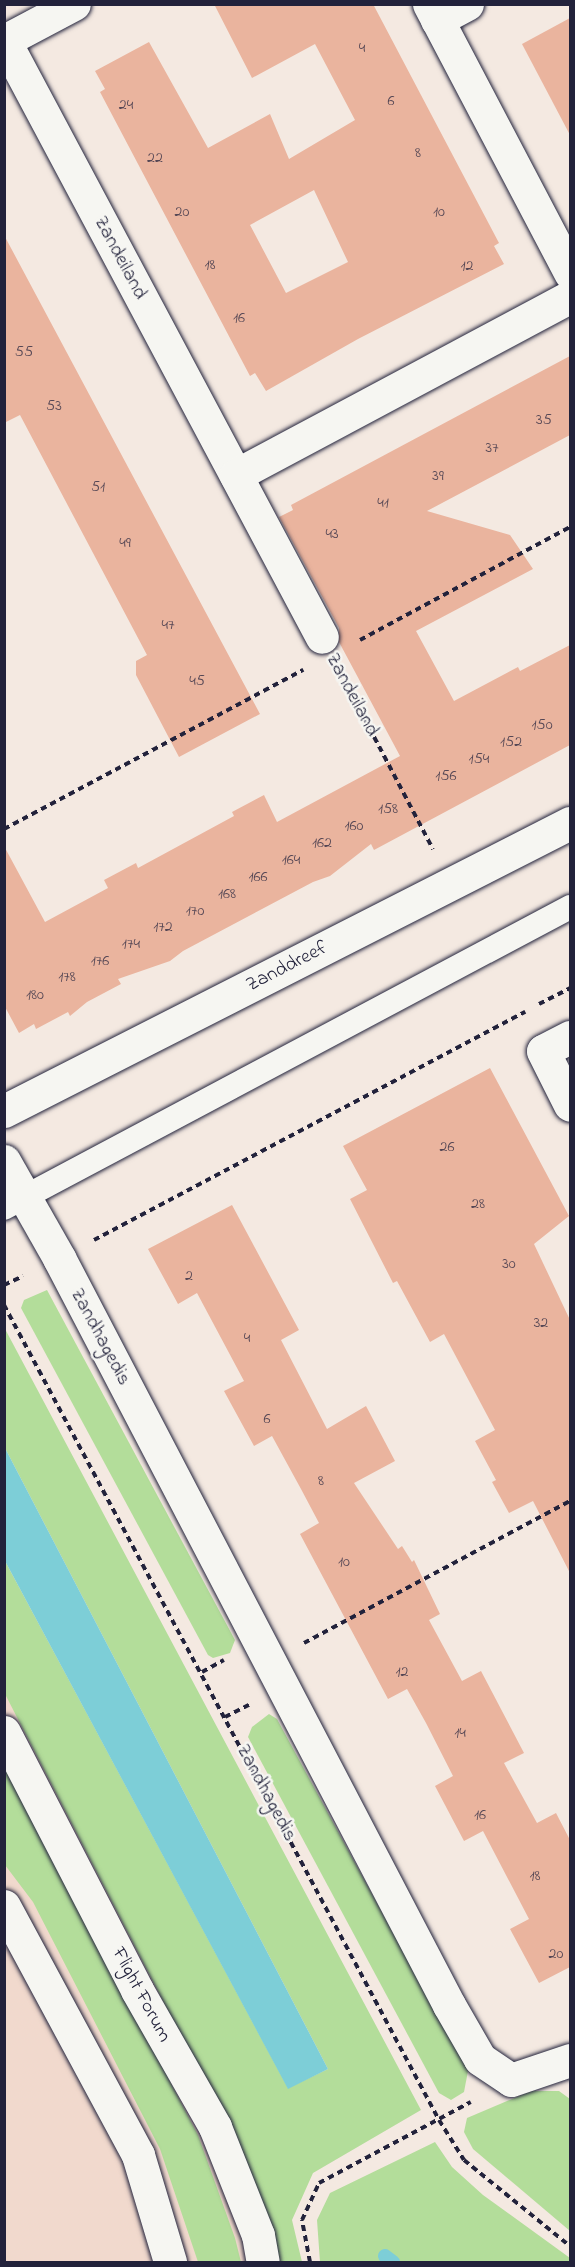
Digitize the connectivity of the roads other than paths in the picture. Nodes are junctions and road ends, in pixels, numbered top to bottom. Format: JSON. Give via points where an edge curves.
{"nodes":[{"id":1,"x":74,"y":4,"type":"edge"},
{"id":2,"x":467,"y":4,"type":"edge"},
{"id":3,"x":434,"y":12,"type":"edge"},
{"id":4,"x":5,"y":41,"type":"edge"},
{"id":5,"x":570,"y":273,"type":"edge"},
{"id":6,"x":570,"y":297,"type":"edge"},
{"id":7,"x":236,"y":475,"type":"junction"},
{"id":8,"x":326,"y":646,"type":"road end"},
{"id":9,"x":570,"y":823,"type":"edge"},
{"id":10,"x":570,"y":907,"type":"edge"},
{"id":11,"x":556,"y":1044,"type":"edge"},
{"id":12,"x":570,"y":1106,"type":"edge"},
{"id":13,"x":4,"y":1112,"type":"edge"},
{"id":14,"x":4,"y":1161,"type":"edge"},
{"id":15,"x":15,"y":1202,"type":"edge"},
{"id":16,"x":4,"y":1732,"type":"edge"},
{"id":17,"x":4,"y":1906,"type":"edge"},
{"id":18,"x":570,"y":2060,"type":"edge"},
{"id":19,"x":167,"y":2255,"type":"edge"},
{"id":20,"x":263,"y":2262,"type":"edge"}],
"edges":[{"from":1,"to":4,"type":"street"},
{"from":2,"to":3,"type":"street"},
{"from":3,"to":5,"type":"street"},
{"from":4,"to":7,"type":"street","name":"Zandeiland"},
{"from":6,"to":7,"type":"street"},
{"from":7,"to":8,"type":"street","name":"Zandeiland"},
{"from":9,"to":13,"type":"street","name":"Zanddreef"},
{"from":10,"to":15,"type":"lane"},
{"from":11,"to":12,"type":"street"},
{"from":14,"to":15,"type":"street","name":"Zandhagedis"},
{"from":15,"to":18,"type":"street","name":"Zandhagedis","via":[[59,1258],[480,2059],[511,2080]]},
{"from":16,"to":20,"type":"street","name":"Flight Forum","via":[[137,1990],[215,2127],[258,2235]]},
{"from":17,"to":19,"type":"street","via":[[138,2155]]}]}
